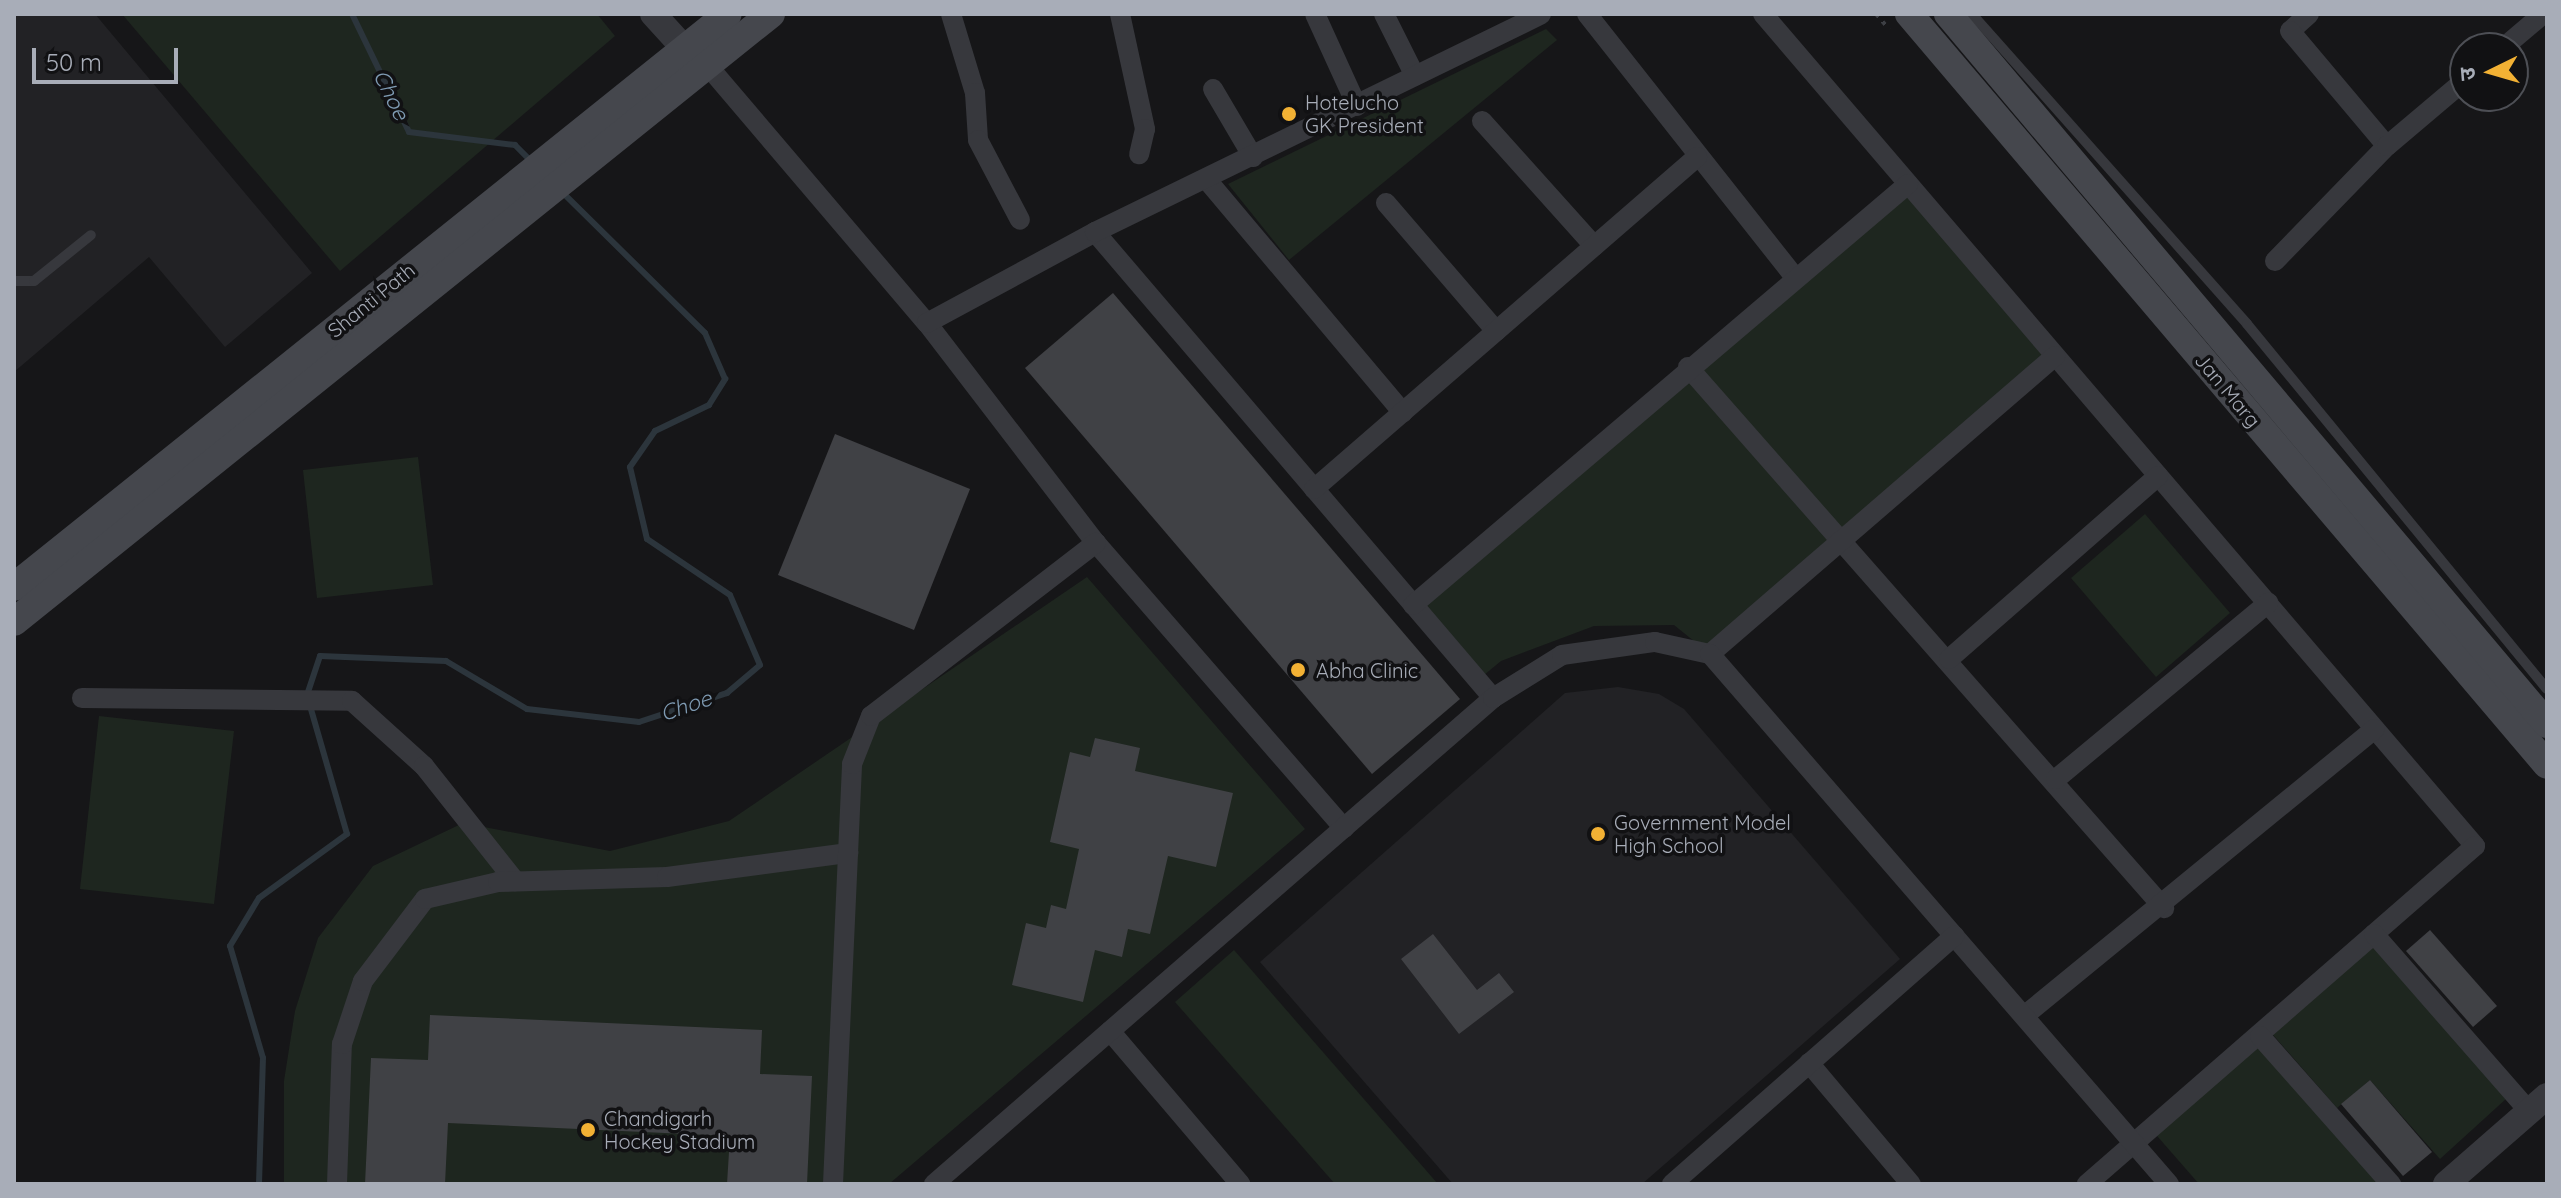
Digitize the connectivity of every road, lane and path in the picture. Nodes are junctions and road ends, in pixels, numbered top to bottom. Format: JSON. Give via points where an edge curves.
{"nodes":[{"id":1,"x":653,"y":14,"type":"edge"},
{"id":2,"x":728,"y":14,"type":"edge"},
{"id":3,"x":771,"y":14,"type":"edge"},
{"id":4,"x":951,"y":14,"type":"edge"},
{"id":5,"x":1120,"y":14,"type":"edge"},
{"id":6,"x":1315,"y":14,"type":"edge"},
{"id":7,"x":1384,"y":14,"type":"edge"},
{"id":8,"x":1541,"y":14,"type":"edge"},
{"id":9,"x":1587,"y":14,"type":"edge"},
{"id":10,"x":1763,"y":14,"type":"edge"},
{"id":11,"x":1909,"y":14,"type":"edge"},
{"id":12,"x":1948,"y":14,"type":"edge"},
{"id":13,"x":1972,"y":14,"type":"edge"},
{"id":14,"x":2309,"y":14,"type":"edge"},
{"id":15,"x":2543,"y":14,"type":"edge"},
{"id":16,"x":2522,"y":32,"type":"edge"},
{"id":17,"x":685,"y":49,"type":"junction"},
{"id":18,"x":708,"y":66,"type":"junction"},
{"id":19,"x":1415,"y":76,"type":"junction"},
{"id":20,"x":1213,"y":89,"type":"dead end"},
{"id":21,"x":2449,"y":94,"type":"edge"},
{"id":22,"x":1357,"y":106,"type":"junction"},
{"id":23,"x":1482,"y":121,"type":"dead end"},
{"id":24,"x":2387,"y":146,"type":"junction"},
{"id":25,"x":1139,"y":154,"type":"dead end"},
{"id":26,"x":1253,"y":157,"type":"junction"},
{"id":27,"x":1697,"y":157,"type":"junction"},
{"id":28,"x":1207,"y":180,"type":"junction"},
{"id":29,"x":1908,"y":184,"type":"junction"},
{"id":30,"x":1386,"y":203,"type":"dead end"},
{"id":31,"x":1020,"y":220,"type":"dead end"},
{"id":32,"x":1095,"y":232,"type":"junction"},
{"id":33,"x":477,"y":233,"type":"junction"},
{"id":34,"x":91,"y":235,"type":"dead end"},
{"id":35,"x":1594,"y":246,"type":"junction"},
{"id":36,"x":2275,"y":261,"type":"dead end"},
{"id":37,"x":1796,"y":279,"type":"junction"},
{"id":38,"x":14,"y":281,"type":"edge"},
{"id":39,"x":927,"y":323,"type":"junction"},
{"id":40,"x":1496,"y":331,"type":"junction"},
{"id":41,"x":2055,"y":356,"type":"junction"},
{"id":42,"x":1688,"y":367,"type":"junction"},
{"id":43,"x":1403,"y":413,"type":"junction"},
{"id":44,"x":2158,"y":476,"type":"junction"},
{"id":45,"x":1314,"y":489,"type":"junction"},
{"id":46,"x":1839,"y":536,"type":"junction"},
{"id":47,"x":1096,"y":543,"type":"junction"},
{"id":48,"x":14,"y":587,"type":"edge"},
{"id":49,"x":2268,"y":603,"type":"junction"},
{"id":50,"x":1413,"y":605,"type":"junction"},
{"id":51,"x":14,"y":622,"type":"edge"},
{"id":52,"x":1710,"y":654,"type":"junction"},
{"id":53,"x":1949,"y":659,"type":"junction"},
{"id":54,"x":2547,"y":689,"type":"edge"},
{"id":55,"x":82,"y":698,"type":"dead end"},
{"id":56,"x":1493,"y":698,"type":"junction"},
{"id":57,"x":2547,"y":724,"type":"edge"},
{"id":58,"x":2375,"y":729,"type":"junction"},
{"id":59,"x":2547,"y":765,"type":"edge"},
{"id":60,"x":2056,"y":779,"type":"junction"},
{"id":61,"x":1344,"y":828,"type":"junction"},
{"id":62,"x":848,"y":853,"type":"junction"},
{"id":63,"x":515,"y":881,"type":"junction"},
{"id":64,"x":2164,"y":908,"type":"junction"},
{"id":65,"x":2374,"y":934,"type":"junction"},
{"id":66,"x":1954,"y":936,"type":"junction"},
{"id":67,"x":2024,"y":1016,"type":"junction"},
{"id":68,"x":1110,"y":1031,"type":"junction"},
{"id":69,"x":2260,"y":1036,"type":"junction"},
{"id":70,"x":1809,"y":1063,"type":"junction"},
{"id":71,"x":2538,"y":1104,"type":"edge"},
{"id":72,"x":2134,"y":1143,"type":"junction"},
{"id":73,"x":1905,"y":1177,"type":"edge"},
{"id":74,"x":2456,"y":1181,"type":"edge"},
{"id":75,"x":1236,"y":1183,"type":"edge"},
{"id":76,"x":337,"y":1184,"type":"edge"},
{"id":77,"x":833,"y":1184,"type":"edge"},
{"id":78,"x":934,"y":1184,"type":"edge"},
{"id":79,"x":1672,"y":1184,"type":"edge"},
{"id":80,"x":1883,"y":1184,"type":"edge"},
{"id":81,"x":2087,"y":1184,"type":"edge"},
{"id":82,"x":2169,"y":1184,"type":"edge"},
{"id":83,"x":2391,"y":1184,"type":"edge"}],
"edges":[{"from":1,"to":17,"type":"street"},
{"from":2,"to":17,"type":"main road","name":"Shanti Path"},
{"from":3,"to":18,"type":"main road"},
{"from":4,"to":31,"type":"street","via":[[975,93],[978,140]]},
{"from":5,"to":25,"type":"street","via":[[1145,129]]},
{"from":6,"to":22,"type":"street"},
{"from":7,"to":19,"type":"street"},
{"from":8,"to":19,"type":"street"},
{"from":9,"to":27,"type":"street"},
{"from":10,"to":29,"type":"street"},
{"from":11,"to":59,"type":"main road","name":"Jan Marg"},
{"from":12,"to":57,"type":"main road","name":"Jan Marg"},
{"from":13,"to":54,"type":"lane","via":[[2247,324]]},
{"from":14,"to":24,"type":"street","via":[[2290,31]]},
{"from":15,"to":16,"type":"street"},
{"from":17,"to":33,"type":"main road","name":"Shanti Path","via":[[582,129]]},
{"from":18,"to":33,"type":"main road","via":[[600,153]]},
{"from":18,"to":39,"type":"street"},
{"from":19,"to":22,"type":"street"},
{"from":20,"to":26,"type":"street"},
{"from":21,"to":24,"type":"street"},
{"from":22,"to":26,"type":"street"},
{"from":23,"to":35,"type":"street"},
{"from":24,"to":36,"type":"street"},
{"from":26,"to":28,"type":"street"},
{"from":27,"to":35,"type":"street"},
{"from":27,"to":37,"type":"street"},
{"from":28,"to":32,"type":"street"},
{"from":28,"to":43,"type":"street"},
{"from":29,"to":37,"type":"street"},
{"from":29,"to":41,"type":"street"},
{"from":30,"to":40,"type":"street"},
{"from":32,"to":39,"type":"street"},
{"from":32,"to":45,"type":"street"},
{"from":33,"to":48,"type":"main road","name":"Shanti Path"},
{"from":33,"to":51,"type":"main road","name":"Shanti Path"},
{"from":34,"to":38,"type":"lane","via":[[34,281]]},
{"from":35,"to":40,"type":"street"},
{"from":37,"to":42,"type":"street"},
{"from":39,"to":47,"type":"street"},
{"from":40,"to":43,"type":"street"},
{"from":41,"to":44,"type":"street"},
{"from":41,"to":46,"type":"street"},
{"from":42,"to":46,"type":"street"},
{"from":42,"to":50,"type":"street"},
{"from":43,"to":45,"type":"street"},
{"from":44,"to":49,"type":"street"},
{"from":44,"to":53,"type":"street"},
{"from":45,"to":50,"type":"street"},
{"from":46,"to":52,"type":"street"},
{"from":46,"to":53,"type":"street"},
{"from":47,"to":61,"type":"street"},
{"from":47,"to":62,"type":"street","via":[[871,716],[852,764]]},
{"from":49,"to":58,"type":"street"},
{"from":49,"to":60,"type":"street"},
{"from":50,"to":56,"type":"street"},
{"from":52,"to":56,"type":"street","via":[[1655,642],[1610,643],[1562,655]]},
{"from":52,"to":66,"type":"street"},
{"from":53,"to":60,"type":"street"},
{"from":55,"to":63,"type":"street","via":[[352,701],[424,766]]},
{"from":56,"to":61,"type":"street"},
{"from":58,"to":64,"type":"street"},
{"from":58,"to":65,"type":"street","via":[[2475,846]]},
{"from":60,"to":64,"type":"street"},
{"from":61,"to":68,"type":"street"},
{"from":62,"to":63,"type":"street","via":[[667,877]]},
{"from":62,"to":77,"type":"street"},
{"from":63,"to":76,"type":"street","via":[[425,899],[363,981],[342,1044]]},
{"from":64,"to":67,"type":"street"},
{"from":65,"to":69,"type":"street"},
{"from":65,"to":71,"type":"street"},
{"from":66,"to":67,"type":"street"},
{"from":66,"to":70,"type":"street"},
{"from":67,"to":72,"type":"street"},
{"from":68,"to":75,"type":"street"},
{"from":68,"to":78,"type":"street"},
{"from":69,"to":72,"type":"street"},
{"from":69,"to":83,"type":"street"},
{"from":70,"to":73,"type":"street"},
{"from":70,"to":79,"type":"street"},
{"from":71,"to":74,"type":"street"},
{"from":72,"to":81,"type":"street"},
{"from":72,"to":82,"type":"street"},
{"from":73,"to":80,"type":"street"}]}
